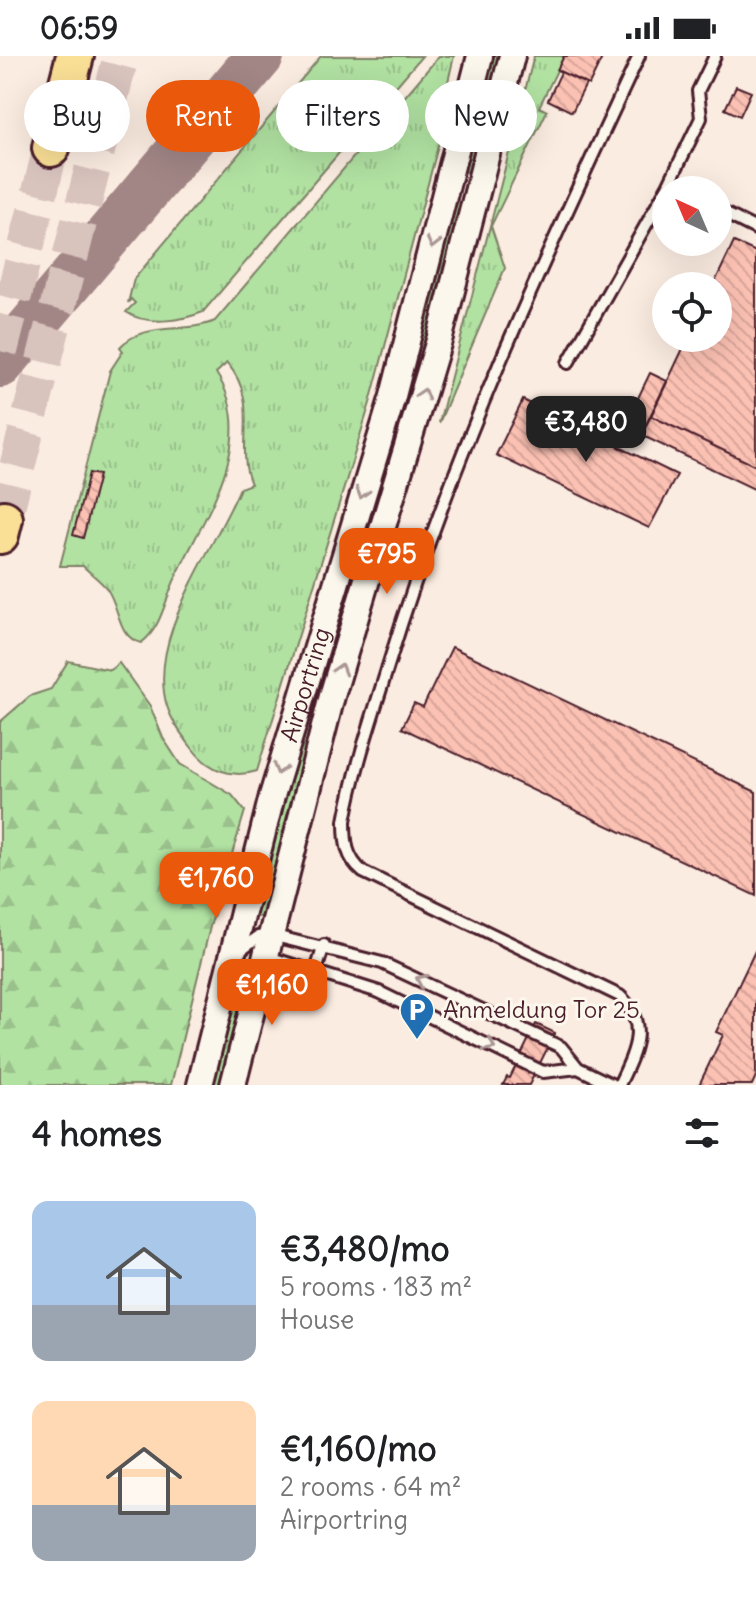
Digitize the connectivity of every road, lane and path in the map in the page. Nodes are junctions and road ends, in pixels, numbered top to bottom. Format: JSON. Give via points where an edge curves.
{"nodes":[{"id":1,"x":75,"y":56,"type":"edge"},
{"id":2,"x":480,"y":56,"type":"edge"},
{"id":3,"x":512,"y":56,"type":"edge"},
{"id":4,"x":639,"y":56,"type":"edge"},
{"id":5,"x":715,"y":56,"type":"edge"},
{"id":6,"x":69,"y":80,"type":"edge"},
{"id":7,"x":677,"y":176,"type":"edge"},
{"id":8,"x":732,"y":217,"type":"edge"},
{"id":9,"x":652,"y":222,"type":"edge"},
{"id":10,"x":756,"y":229,"type":"edge"},
{"id":11,"x":568,"y":363,"type":"dead end"},
{"id":12,"x":249,"y":889,"type":"junction"},
{"id":13,"x":264,"y":944,"type":"junction"},
{"id":14,"x":324,"y":945,"type":"junction"},
{"id":15,"x":231,"y":962,"type":"junction"},
{"id":16,"x":316,"y":971,"type":"junction"},
{"id":17,"x":578,"y":1068,"type":"junction"},
{"id":18,"x":200,"y":1085,"type":"edge"},
{"id":19,"x":233,"y":1085,"type":"edge"},
{"id":20,"x":613,"y":1085,"type":"edge"},
{"id":21,"x":619,"y":1085,"type":"edge"}],
"edges":[{"from":1,"to":6,"type":"highway"},
{"from":2,"to":12,"type":"street","name":"Airportring","one_way":true,"via":[[393,396],[324,614]]},
{"from":13,"to":3,"type":"street","name":"Airportring","one_way":true,"via":[[440,337]]},
{"from":4,"to":21,"type":"lane","via":[[466,441],[403,618],[345,821],[345,844],[363,872],[620,996],[635,1015],[639,1034]]},
{"from":5,"to":7,"type":"lane","via":[[698,91],[701,118]]},
{"from":8,"to":10,"type":"lane"},
{"from":9,"to":11,"type":"lane"},
{"from":12,"to":13,"type":"lane"},
{"from":12,"to":15,"type":"street","name":"Airportring"},
{"from":13,"to":14,"type":"lane"},
{"from":13,"to":15,"type":"lane"},
{"from":13,"to":16,"type":"lane"},
{"from":13,"to":19,"type":"street","name":"Airportring"},
{"from":14,"to":16,"type":"lane"},
{"from":17,"to":14,"type":"lane","one_way":true,"via":[[561,1047],[542,1037],[382,963]]},
{"from":15,"to":18,"type":"street","name":"Airportring"},
{"from":16,"to":17,"type":"lane","one_way":true,"via":[[379,992],[543,1072]]},
{"from":17,"to":20,"type":"lane"}]}
